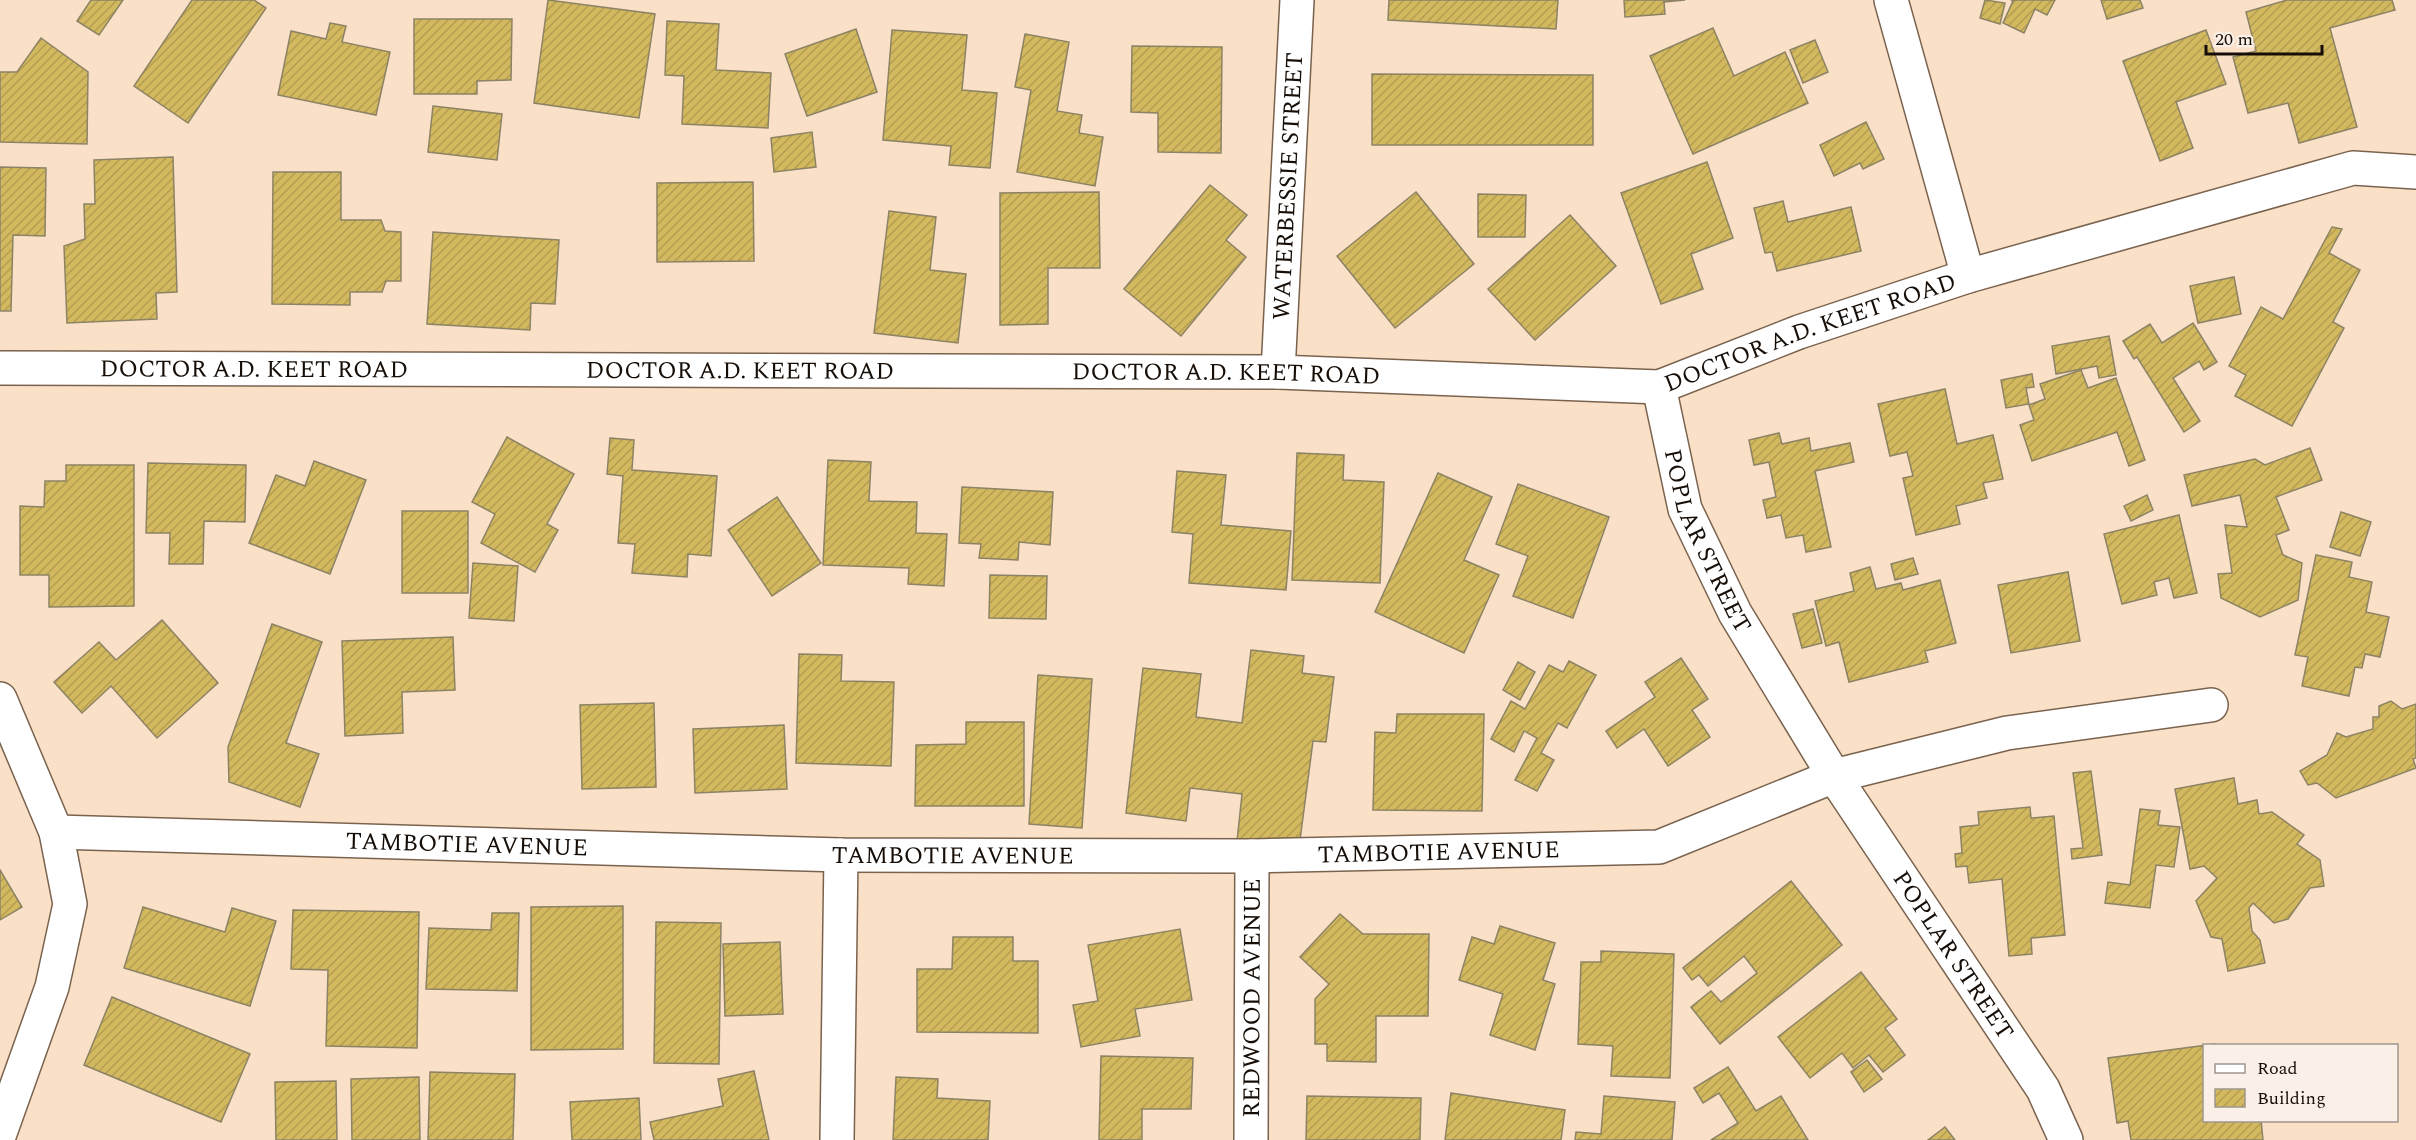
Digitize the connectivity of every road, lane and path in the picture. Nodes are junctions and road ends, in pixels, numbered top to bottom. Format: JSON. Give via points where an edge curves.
{"nodes":[{"id":1,"x":1297,"y":0,"type":"edge"},
{"id":2,"x":1892,"y":0,"type":"edge"},
{"id":3,"x":2416,"y":172,"type":"edge"},
{"id":4,"x":1968,"y":276,"type":"junction"},
{"id":5,"x":0,"y":368,"type":"edge"},
{"id":6,"x":1278,"y":372,"type":"junction"},
{"id":7,"x":1659,"y":387,"type":"junction"},
{"id":8,"x":0,"y":699,"type":"edge"},
{"id":9,"x":2211,"y":705,"type":"dead end"},
{"id":10,"x":1834,"y":776,"type":"junction"},
{"id":11,"x":56,"y":832,"type":"junction"},
{"id":12,"x":840,"y":855,"type":"junction"},
{"id":13,"x":1252,"y":856,"type":"junction"},
{"id":14,"x":0,"y":1133,"type":"edge"},
{"id":15,"x":837,"y":1140,"type":"edge"},
{"id":16,"x":1251,"y":1140,"type":"edge"},
{"id":17,"x":2066,"y":1140,"type":"edge"}],
"edges":[{"from":1,"to":6,"type":"street","name":"WATERBESSIE STREET"},
{"from":2,"to":4,"type":"street"},
{"from":3,"to":4,"type":"street","name":"DOCTOR A.D. KEET ROAD","via":[[2353,168]]},
{"from":4,"to":7,"type":"street","name":"DOCTOR A.D. KEET ROAD","via":[[1799,332]]},
{"from":5,"to":6,"type":"street","name":"DOCTOR A.D. KEET ROAD"},
{"from":6,"to":7,"type":"street","name":"DOCTOR A.D. KEET ROAD"},
{"from":7,"to":10,"type":"street","name":"POPLAR STREET","via":[[1685,508],[1735,613]]},
{"from":8,"to":11,"type":"street"},
{"from":9,"to":10,"type":"street","via":[[2007,733]]},
{"from":10,"to":13,"type":"street","name":"TAMBOTIE AVENUE","via":[[1659,847]]},
{"from":10,"to":17,"type":"street","name":"POPLAR STREET","via":[[2043,1089]]},
{"from":11,"to":12,"type":"street","name":"TAMBOTIE AVENUE"},
{"from":11,"to":14,"type":"street","via":[[70,904],[52,987]]},
{"from":12,"to":13,"type":"street","name":"TAMBOTIE AVENUE"},
{"from":12,"to":15,"type":"street"},
{"from":13,"to":16,"type":"street","name":"REDWOOD AVENUE"}]}
